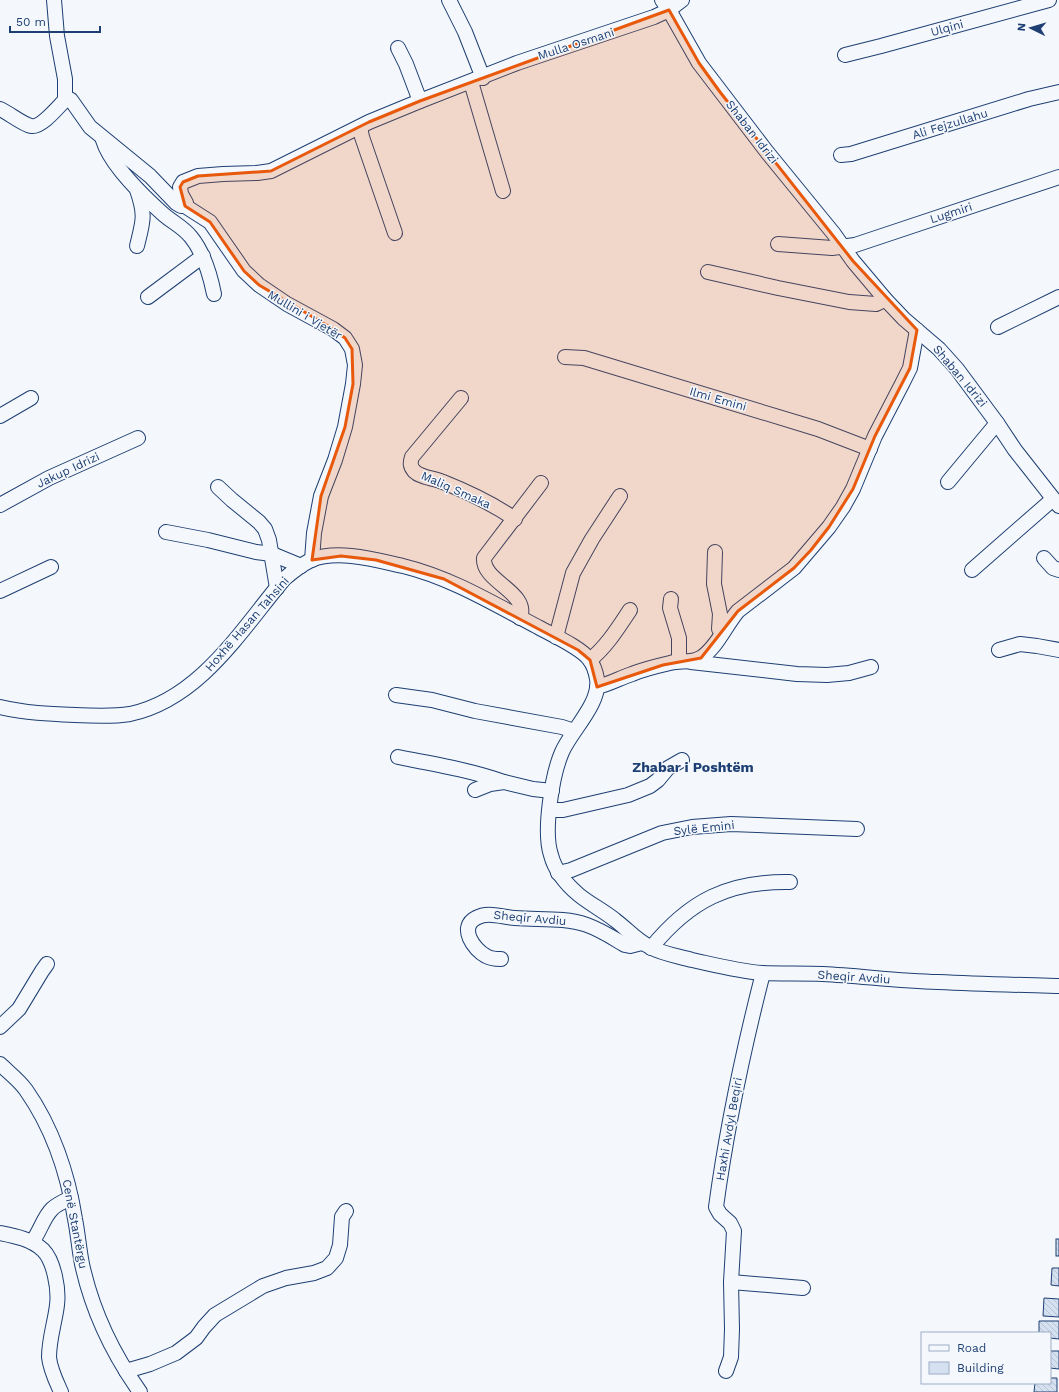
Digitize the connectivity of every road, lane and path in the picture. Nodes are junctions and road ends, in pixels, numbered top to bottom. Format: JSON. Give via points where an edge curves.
{"nodes":[{"id":1,"x":54,"y":0,"type":"edge"},
{"id":2,"x":449,"y":0,"type":"edge"},
{"id":3,"x":682,"y":0,"type":"edge"},
{"id":4,"x":1049,"y":0,"type":"edge"},
{"id":5,"x":665,"y":5,"type":"edge"},
{"id":6,"x":398,"y":48,"type":"dead end"},
{"id":7,"x":845,"y":55,"type":"dead end"},
{"id":8,"x":477,"y":80,"type":"junction"},
{"id":9,"x":1059,"y":92,"type":"edge"},
{"id":10,"x":65,"y":100,"type":"junction"},
{"id":11,"x":420,"y":101,"type":"junction"},
{"id":12,"x":0,"y":109,"type":"edge"},
{"id":13,"x":356,"y":129,"type":"junction"},
{"id":14,"x":101,"y":136,"type":"junction"},
{"id":15,"x":841,"y":156,"type":"dead end"},
{"id":16,"x":1059,"y":177,"type":"edge"},
{"id":17,"x":135,"y":186,"type":"junction"},
{"id":18,"x":503,"y":191,"type":"dead end"},
{"id":19,"x":185,"y":206,"type":"junction"},
{"id":20,"x":390,"y":230,"type":"dead end"},
{"id":21,"x":778,"y":244,"type":"dead end"},
{"id":22,"x":137,"y":246,"type":"dead end"},
{"id":23,"x":843,"y":247,"type":"junction"},
{"id":24,"x":203,"y":256,"type":"junction"},
{"id":25,"x":708,"y":272,"type":"dead end"},
{"id":26,"x":214,"y":294,"type":"dead end"},
{"id":27,"x":148,"y":297,"type":"dead end"},
{"id":28,"x":1059,"y":297,"type":"edge"},
{"id":29,"x":885,"y":299,"type":"junction"},
{"id":30,"x":998,"y":327,"type":"dead end"},
{"id":31,"x":917,"y":330,"type":"junction"},
{"id":32,"x":565,"y":357,"type":"dead end"},
{"id":33,"x":31,"y":398,"type":"dead end"},
{"id":34,"x":461,"y":398,"type":"dead end"},
{"id":35,"x":0,"y":416,"type":"edge"},
{"id":36,"x":997,"y":423,"type":"junction"},
{"id":37,"x":138,"y":438,"type":"dead end"},
{"id":38,"x":870,"y":449,"type":"junction"},
{"id":39,"x":948,"y":482,"type":"dead end"},
{"id":40,"x":541,"y":483,"type":"dead end"},
{"id":41,"x":218,"y":487,"type":"dead end"},
{"id":42,"x":620,"y":496,"type":"dead end"},
{"id":43,"x":1056,"y":502,"type":"edge"},
{"id":44,"x":0,"y":505,"type":"edge"},
{"id":45,"x":515,"y":519,"type":"junction"},
{"id":46,"x":166,"y":532,"type":"dead end"},
{"id":47,"x":715,"y":552,"type":"dead end"},
{"id":48,"x":272,"y":554,"type":"junction"},
{"id":49,"x":1044,"y":558,"type":"dead end"},
{"id":50,"x":307,"y":563,"type":"junction"},
{"id":51,"x":51,"y":567,"type":"dead end"},
{"id":52,"x":972,"y":570,"type":"dead end"},
{"id":53,"x":1059,"y":570,"type":"edge"},
{"id":54,"x":277,"y":588,"type":"junction"},
{"id":55,"x":0,"y":591,"type":"edge"},
{"id":56,"x":670,"y":599,"type":"dead end"},
{"id":57,"x":630,"y":610,"type":"dead end"},
{"id":58,"x":520,"y":618,"type":"junction"},
{"id":59,"x":722,"y":633,"type":"junction"},
{"id":60,"x":556,"y":637,"type":"junction"},
{"id":61,"x":999,"y":650,"type":"dead end"},
{"id":62,"x":1059,"y":650,"type":"edge"},
{"id":63,"x":590,"y":660,"type":"junction"},
{"id":64,"x":685,"y":662,"type":"junction"},
{"id":65,"x":871,"y":667,"type":"dead end"},
{"id":66,"x":597,"y":687,"type":"junction"},
{"id":67,"x":396,"y":695,"type":"dead end"},
{"id":68,"x":0,"y":707,"type":"edge"},
{"id":69,"x":574,"y":731,"type":"junction"},
{"id":70,"x":398,"y":757,"type":"dead end"},
{"id":71,"x":682,"y":760,"type":"dead end"},
{"id":72,"x":504,"y":782,"type":"junction"},
{"id":73,"x":475,"y":790,"type":"dead end"},
{"id":74,"x":552,"y":791,"type":"junction"},
{"id":75,"x":550,"y":810,"type":"junction"},
{"id":76,"x":857,"y":829,"type":"dead end"},
{"id":77,"x":558,"y":873,"type":"junction"},
{"id":78,"x":790,"y":882,"type":"dead end"},
{"id":79,"x":647,"y":945,"type":"junction"},
{"id":80,"x":501,"y":959,"type":"dead end"},
{"id":81,"x":48,"y":964,"type":"dead end"},
{"id":82,"x":763,"y":973,"type":"junction"},
{"id":83,"x":1059,"y":986,"type":"edge"},
{"id":84,"x":2,"y":1021,"type":"edge"},
{"id":85,"x":0,"y":1064,"type":"edge"},
{"id":86,"x":71,"y":1198,"type":"junction"},
{"id":87,"x":346,"y":1211,"type":"dead end"},
{"id":88,"x":0,"y":1233,"type":"edge"},
{"id":89,"x":32,"y":1242,"type":"junction"},
{"id":90,"x":731,"y":1282,"type":"junction"},
{"id":91,"x":803,"y":1288,"type":"dead end"},
{"id":92,"x":126,"y":1371,"type":"junction"},
{"id":93,"x":726,"y":1372,"type":"dead end"},
{"id":94,"x":61,"y":1392,"type":"edge"},
{"id":95,"x":140,"y":1392,"type":"edge"}],
"edges":[{"from":1,"to":10,"type":"street","via":[[65,79]]},
{"from":2,"to":8,"type":"street","via":[[465,32]]},
{"from":3,"to":5,"type":"street","name":"Mulla Osmani"},
{"from":4,"to":7,"type":"street","name":"Ulqini"},
{"from":5,"to":8,"type":"street","name":"Mulla Osmani","via":[[625,28]]},
{"from":5,"to":23,"type":"street","name":"Shaban Idrizi","via":[[699,63],[720,92]]},
{"from":6,"to":11,"type":"street"},
{"from":8,"to":11,"type":"street","name":"Mulla Osmani"},
{"from":8,"to":18,"type":"street"},
{"from":9,"to":15,"type":"street","name":"Ali Fejzullahu"},
{"from":10,"to":12,"type":"street","via":[[35,126],[30,126]]},
{"from":10,"to":14,"type":"street","name":"Mullini i Vjetër","via":[[71,100],[90,127]]},
{"from":11,"to":13,"type":"street","name":"Mulla Osmani"},
{"from":13,"to":19,"type":"street","name":"Mulla Osmani","via":[[271,171],[208,175],[188,179],[180,187]]},
{"from":13,"to":20,"type":"street","via":[[357,141]]},
{"from":14,"to":17,"type":"street","name":"Mullini i Vjetër","via":[[105,149]]},
{"from":14,"to":19,"type":"street","name":"Mullini i Vjetër","via":[[150,176],[176,203]]},
{"from":16,"to":23,"type":"street","name":"Lugmiri","via":[[855,246]]},
{"from":17,"to":22,"type":"street","name":"Mullini i Vjetër","via":[[144,217]]},
{"from":17,"to":24,"type":"street","name":"Mullini i Vjetër","via":[[164,215],[183,228]]},
{"from":19,"to":50,"type":"street","name":"Mullini i Vjetër","via":[[210,222],[244,271],[259,285],[339,333],[352,349],[355,365],[345,427],[321,496]]},
{"from":21,"to":23,"type":"street"},
{"from":23,"to":29,"type":"street","name":"Shaban Idrizi"},
{"from":24,"to":26,"type":"street","name":"Mullini i Vjetër"},
{"from":24,"to":27,"type":"street"},
{"from":25,"to":29,"type":"street","via":[[850,302],[876,304]]},
{"from":28,"to":30,"type":"street"},
{"from":29,"to":31,"type":"street","name":"Shaban Idrizi"},
{"from":31,"to":36,"type":"street","name":"Shaban Idrizi","via":[[957,369]]},
{"from":31,"to":38,"type":"street","via":[[910,368]]},
{"from":32,"to":38,"type":"street","name":"Ilmi Emini","via":[[584,358],[818,429]]},
{"from":33,"to":35,"type":"street"},
{"from":34,"to":45,"type":"street","name":"Maliq Smaka","via":[[412,457],[411,467],[416,472],[445,482],[486,502]]},
{"from":36,"to":39,"type":"street"},
{"from":36,"to":43,"type":"street","name":"Shaban Idrizi"},
{"from":37,"to":44,"type":"street","name":"Jakup Idrizi","via":[[49,478]]},
{"from":38,"to":59,"type":"street","via":[[853,489],[829,527],[794,568],[738,611]]},
{"from":40,"to":45,"type":"street"},
{"from":41,"to":48,"type":"street","via":[[265,529]]},
{"from":42,"to":60,"type":"street","via":[[573,573]]},
{"from":43,"to":52,"type":"street","name":"Shaban Idrizi"},
{"from":45,"to":58,"type":"street","via":[[484,558],[484,562],[490,573],[506,587],[521,606]]},
{"from":46,"to":48,"type":"street"},
{"from":47,"to":59,"type":"street","via":[[714,584],[720,614],[719,630]]},
{"from":48,"to":50,"type":"street"},
{"from":48,"to":54,"type":"street"},
{"from":49,"to":53,"type":"street","via":[[1053,568]]},
{"from":50,"to":54,"type":"street","name":"Hoxhë Hasan Tahsini","via":[[284,579]]},
{"from":50,"to":58,"type":"street","name":"Hoxhë Hasan Tahsini","via":[[324,557],[341,556],[376,560],[420,570],[471,591]]},
{"from":51,"to":55,"type":"street"},
{"from":54,"to":68,"type":"street","name":"Hoxhë Hasan Tahsini","via":[[206,670],[183,691],[163,703],[129,714],[110,716],[42,714]]},
{"from":56,"to":64,"type":"street","via":[[670,608]]},
{"from":57,"to":63,"type":"street","via":[[614,635]]},
{"from":58,"to":60,"type":"street","name":"Hoxhë Hasan Tahsini"},
{"from":59,"to":64,"type":"street","via":[[704,655]]},
{"from":60,"to":63,"type":"street","name":"Hoxhë Hasan Tahsini"},
{"from":61,"to":62,"type":"street","via":[[1020,644]]},
{"from":63,"to":66,"type":"street","via":[[597,679]]},
{"from":64,"to":65,"type":"street","via":[[826,675],[849,673]]},
{"from":64,"to":66,"type":"street","via":[[631,674]]},
{"from":66,"to":69,"type":"street","name":"Sheqir Avdiu","via":[[588,709]]},
{"from":67,"to":69,"type":"street","via":[[432,700]]},
{"from":69,"to":74,"type":"street","name":"Sheqir Avdiu","via":[[562,752]]},
{"from":70,"to":72,"type":"street"},
{"from":71,"to":75,"type":"street","via":[[668,768],[650,786],[628,795],[563,810]]},
{"from":72,"to":73,"type":"street"},
{"from":72,"to":74,"type":"street"},
{"from":74,"to":75,"type":"street","name":"Sheqir Avdiu"},
{"from":75,"to":77,"type":"street","name":"Sheqir Avdiu","via":[[550,853]]},
{"from":76,"to":77,"type":"street","name":"Sylë Emini","via":[[731,824],[692,827],[662,833],[577,868]]},
{"from":77,"to":79,"type":"street","name":"Sheqir Avdiu","via":[[579,895]]},
{"from":78,"to":79,"type":"street","via":[[742,886],[716,894],[699,904]]},
{"from":79,"to":80,"type":"street","name":"Sheqir Avdiu","via":[[625,945],[587,925],[568,921],[486,914],[474,918],[468,928],[473,945],[488,957]]},
{"from":79,"to":82,"type":"street","name":"Sheqir Avdiu","via":[[669,954],[723,967]]},
{"from":81,"to":84,"type":"street","via":[[19,1009]]},
{"from":82,"to":83,"type":"street","name":"Sheqir Avdiu"},
{"from":82,"to":90,"type":"street","name":"Haxhi Avdyl Beqiri","via":[[736,1086],[716,1207],[734,1231]]},
{"from":85,"to":86,"type":"street","name":"Cenë Stantërgu","via":[[25,1089],[40,1115],[56,1147]]},
{"from":86,"to":89,"type":"street","via":[[51,1210]]},
{"from":86,"to":92,"type":"street","name":"Cenë Stantërgu","via":[[82,1264],[96,1314]]},
{"from":87,"to":92,"type":"street","via":[[342,1217],[340,1245],[336,1258],[327,1268],[263,1286],[215,1315],[196,1338],[176,1353]]},
{"from":88,"to":89,"type":"street"},
{"from":89,"to":94,"type":"street","via":[[43,1250],[57,1281],[57,1306],[49,1357]]},
{"from":90,"to":91,"type":"street"},
{"from":90,"to":93,"type":"street","name":"Haxhi Avdyl Beqiri","via":[[731,1357]]},
{"from":92,"to":95,"type":"street","name":"Cenë Stantërgu"}]}
